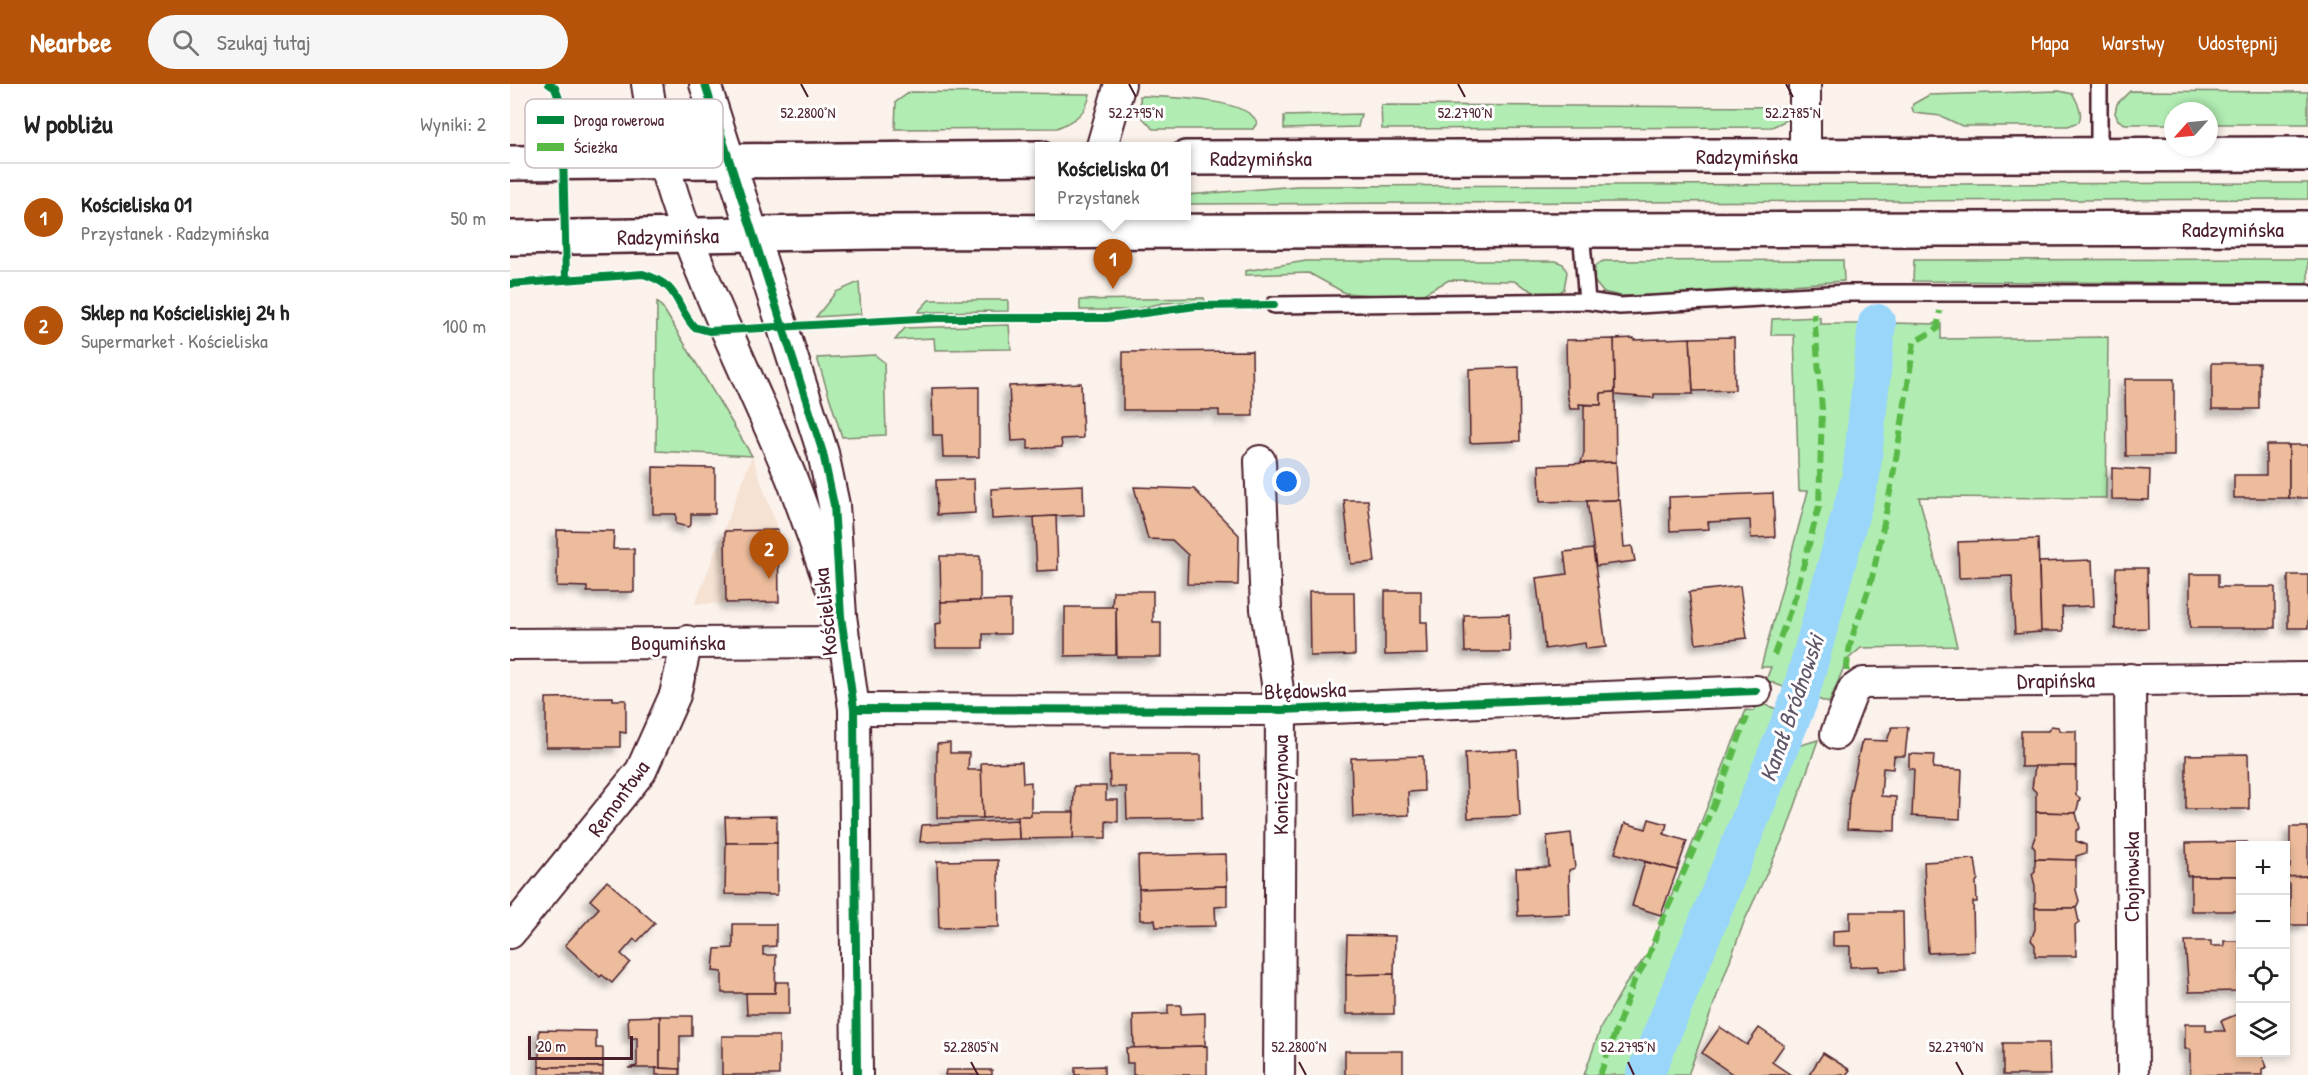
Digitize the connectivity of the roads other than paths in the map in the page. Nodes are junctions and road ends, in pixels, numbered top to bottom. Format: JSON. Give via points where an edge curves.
{"nodes":[{"id":1,"x":647,"y":84,"type":"edge"},
{"id":2,"x":705,"y":84,"type":"edge"},
{"id":3,"x":1120,"y":84,"type":"edge"},
{"id":4,"x":1804,"y":84,"type":"edge"},
{"id":5,"x":2099,"y":84,"type":"edge"},
{"id":6,"x":649,"y":99,"type":"edge"},
{"id":7,"x":710,"y":99,"type":"edge"},
{"id":8,"x":723,"y":141,"type":"edge"},
{"id":9,"x":1103,"y":142,"type":"edge"},
{"id":10,"x":2099,"y":154,"type":"junction"},
{"id":11,"x":2308,"y":154,"type":"edge"},
{"id":12,"x":1804,"y":156,"type":"junction"},
{"id":13,"x":1035,"y":158,"type":"edge"},
{"id":14,"x":1191,"y":158,"type":"edge"},
{"id":15,"x":723,"y":160,"type":"edge"},
{"id":16,"x":729,"y":160,"type":"junction"},
{"id":17,"x":510,"y":163,"type":"edge"},
{"id":18,"x":525,"y":163,"type":"edge"},
{"id":19,"x":665,"y":168,"type":"edge"},
{"id":20,"x":2308,"y":228,"type":"edge"},
{"id":21,"x":1581,"y":231,"type":"junction"},
{"id":22,"x":753,"y":234,"type":"junction"},
{"id":23,"x":689,"y":235,"type":"junction"},
{"id":24,"x":510,"y":238,"type":"edge"},
{"id":25,"x":2308,"y":293,"type":"edge"},
{"id":26,"x":1587,"y":301,"type":"junction"},
{"id":27,"x":1274,"y":305,"type":"dead end"},
{"id":28,"x":1260,"y":460,"type":"dead end"},
{"id":29,"x":843,"y":629,"type":"junction"},
{"id":30,"x":687,"y":641,"type":"junction"},
{"id":31,"x":510,"y":644,"type":"edge"},
{"id":32,"x":2308,"y":678,"type":"edge"},
{"id":33,"x":2130,"y":679,"type":"junction"},
{"id":34,"x":1756,"y":691,"type":"dead end"},
{"id":35,"x":854,"y":709,"type":"junction"},
{"id":36,"x":1281,"y":710,"type":"junction"},
{"id":37,"x":1836,"y":734,"type":"dead end"},
{"id":38,"x":510,"y":933,"type":"edge"},
{"id":39,"x":857,"y":1075,"type":"edge"},
{"id":40,"x":1279,"y":1075,"type":"edge"},
{"id":41,"x":2133,"y":1075,"type":"edge"}],
"edges":[{"from":1,"to":6,"type":"street","name":"Kościeliska"},
{"from":2,"to":7,"type":"street","name":"Kościeliska"},
{"from":3,"to":9,"type":"street"},
{"from":4,"to":12,"type":"street"},
{"from":5,"to":10,"type":"lane"},
{"from":8,"to":16,"type":"street","name":"Kościeliska"},
{"from":10,"to":11,"type":"main road","name":"Radzymińska"},
{"from":10,"to":12,"type":"main road","name":"Radzymińska"},
{"from":12,"to":14,"type":"main road","name":"Radzymińska"},
{"from":13,"to":16,"type":"main road"},
{"from":15,"to":16,"type":"main road"},
{"from":16,"to":22,"type":"street","name":"Kościeliska"},
{"from":17,"to":18,"type":"main road"},
{"from":19,"to":23,"type":"street","name":"Kościeliska"},
{"from":20,"to":21,"type":"main road","name":"Radzymińska"},
{"from":21,"to":22,"type":"main road","name":"Radzymińska"},
{"from":21,"to":26,"type":"lane"},
{"from":22,"to":23,"type":"main road","name":"Radzymińska"},
{"from":22,"to":29,"type":"street","name":"Kościeliska","via":[[832,490]]},
{"from":23,"to":24,"type":"main road","name":"Radzymińska"},
{"from":23,"to":29,"type":"street","name":"Kościeliska","via":[[733,351],[790,477]]},
{"from":25,"to":26,"type":"lane","via":[[1846,293],[1620,306]]},
{"from":26,"to":27,"type":"lane"},
{"from":28,"to":36,"type":"street","name":"Koniczynowa","via":[[1266,609]]},
{"from":29,"to":30,"type":"street","name":"Bogumińska"},
{"from":29,"to":35,"type":"street","name":"Kościeliska"},
{"from":30,"to":31,"type":"street","name":"Bogumińska"},
{"from":30,"to":38,"type":"street","name":"Remontowa","via":[[675,695],[641,771]]},
{"from":32,"to":33,"type":"street","name":"Drapińska"},
{"from":33,"to":37,"type":"street","name":"Drapińska","via":[[1863,682],[1853,690]]},
{"from":33,"to":41,"type":"street","name":"Chojnowska"},
{"from":34,"to":36,"type":"street","name":"Błędowska"},
{"from":35,"to":36,"type":"street","name":"Błędowska"},
{"from":35,"to":39,"type":"street","name":"Kościeliska"},
{"from":36,"to":40,"type":"street","name":"Koniczynowa"}]}
